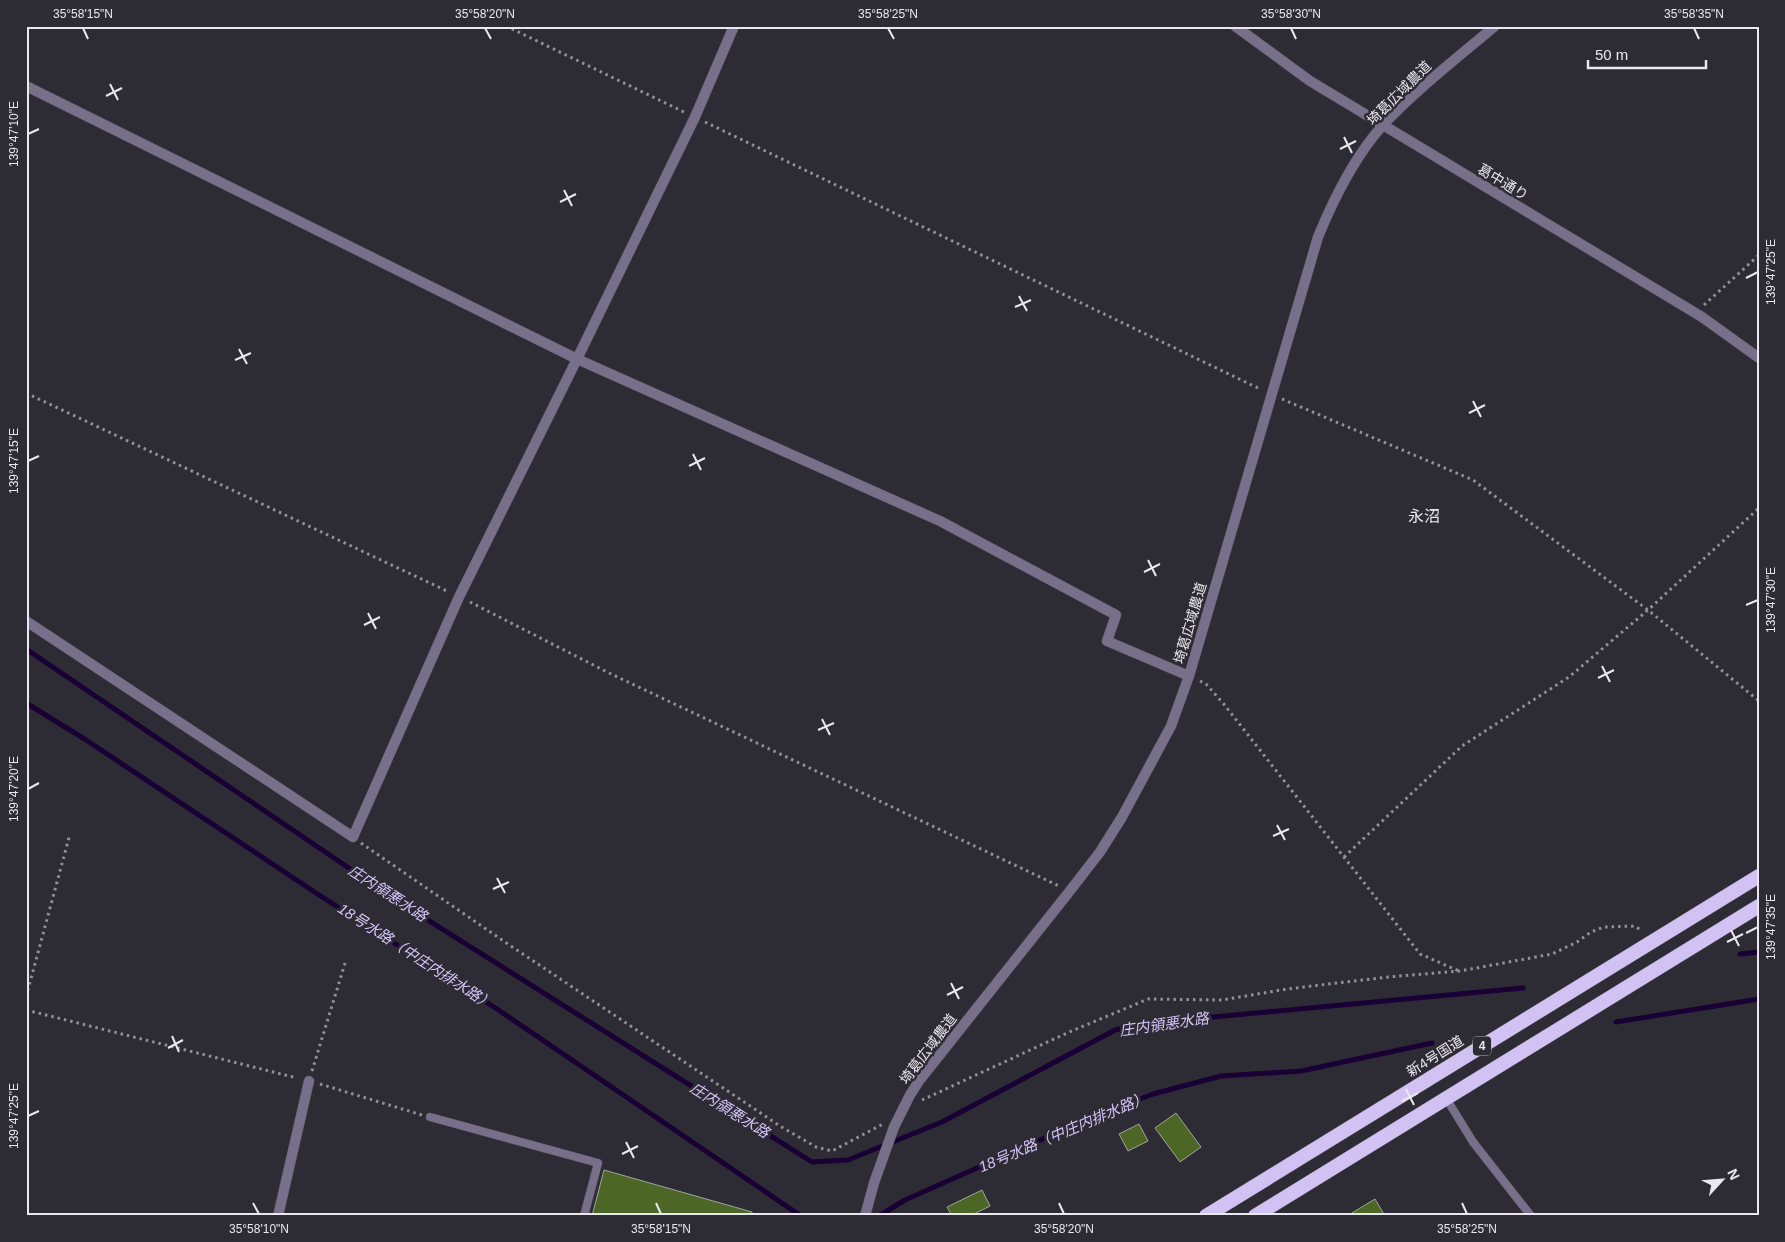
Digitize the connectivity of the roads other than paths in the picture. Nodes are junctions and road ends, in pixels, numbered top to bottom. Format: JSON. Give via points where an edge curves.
{"nodes":[{"id":1,"x":734,"y":26,"type":"edge"},
{"id":2,"x":1495,"y":26,"type":"edge"},
{"id":3,"x":1239,"y":28,"type":"edge"},
{"id":4,"x":26,"y":86,"type":"edge"},
{"id":5,"x":1383,"y":126,"type":"junction"},
{"id":6,"x":1759,"y":358,"type":"edge"},
{"id":7,"x":577,"y":359,"type":"junction"},
{"id":8,"x":26,"y":621,"type":"edge"},
{"id":9,"x":1189,"y":676,"type":"junction"},
{"id":10,"x":1759,"y":876,"type":"edge"},
{"id":11,"x":1759,"y":906,"type":"edge"},
{"id":12,"x":309,"y":1081,"type":"road end"},
{"id":13,"x":1446,"y":1098,"type":"junction"},
{"id":14,"x":430,"y":1117,"type":"road end"},
{"id":15,"x":278,"y":1216,"type":"edge"},
{"id":16,"x":584,"y":1216,"type":"edge"},
{"id":17,"x":865,"y":1216,"type":"edge"},
{"id":18,"x":1206,"y":1216,"type":"edge"},
{"id":19,"x":1256,"y":1216,"type":"edge"},
{"id":20,"x":1531,"y":1216,"type":"edge"}],
"edges":[{"from":1,"to":7,"type":"street","via":[[695,117]]},
{"from":2,"to":5,"type":"street","name":"埼葛広域農道","via":[[1428,82]]},
{"from":3,"to":5,"type":"street","name":"葛中通り","via":[[1310,81]]},
{"from":4,"to":7,"type":"street"},
{"from":5,"to":6,"type":"street","name":"葛中通り","via":[[1698,315]]},
{"from":5,"to":9,"type":"street","name":"埼葛広域農道","via":[[1342,185],[1318,238]]},
{"from":7,"to":8,"type":"street","via":[[459,597],[353,838]]},
{"from":7,"to":9,"type":"street","via":[[940,521],[1116,614],[1107,641]]},
{"from":9,"to":17,"type":"street","name":"埼葛広域農道","via":[[1171,726],[1100,852],[910,1095],[884,1155]]},
{"from":10,"to":18,"type":"highway","name":"新4号国道","number":"4"},
{"from":11,"to":13,"type":"highway","number":"4"},
{"from":12,"to":15,"type":"street"},
{"from":13,"to":19,"type":"highway","number":"4"},
{"from":13,"to":20,"type":"lane","via":[[1473,1142]]},
{"from":14,"to":16,"type":"lane","via":[[598,1163]]}]}
